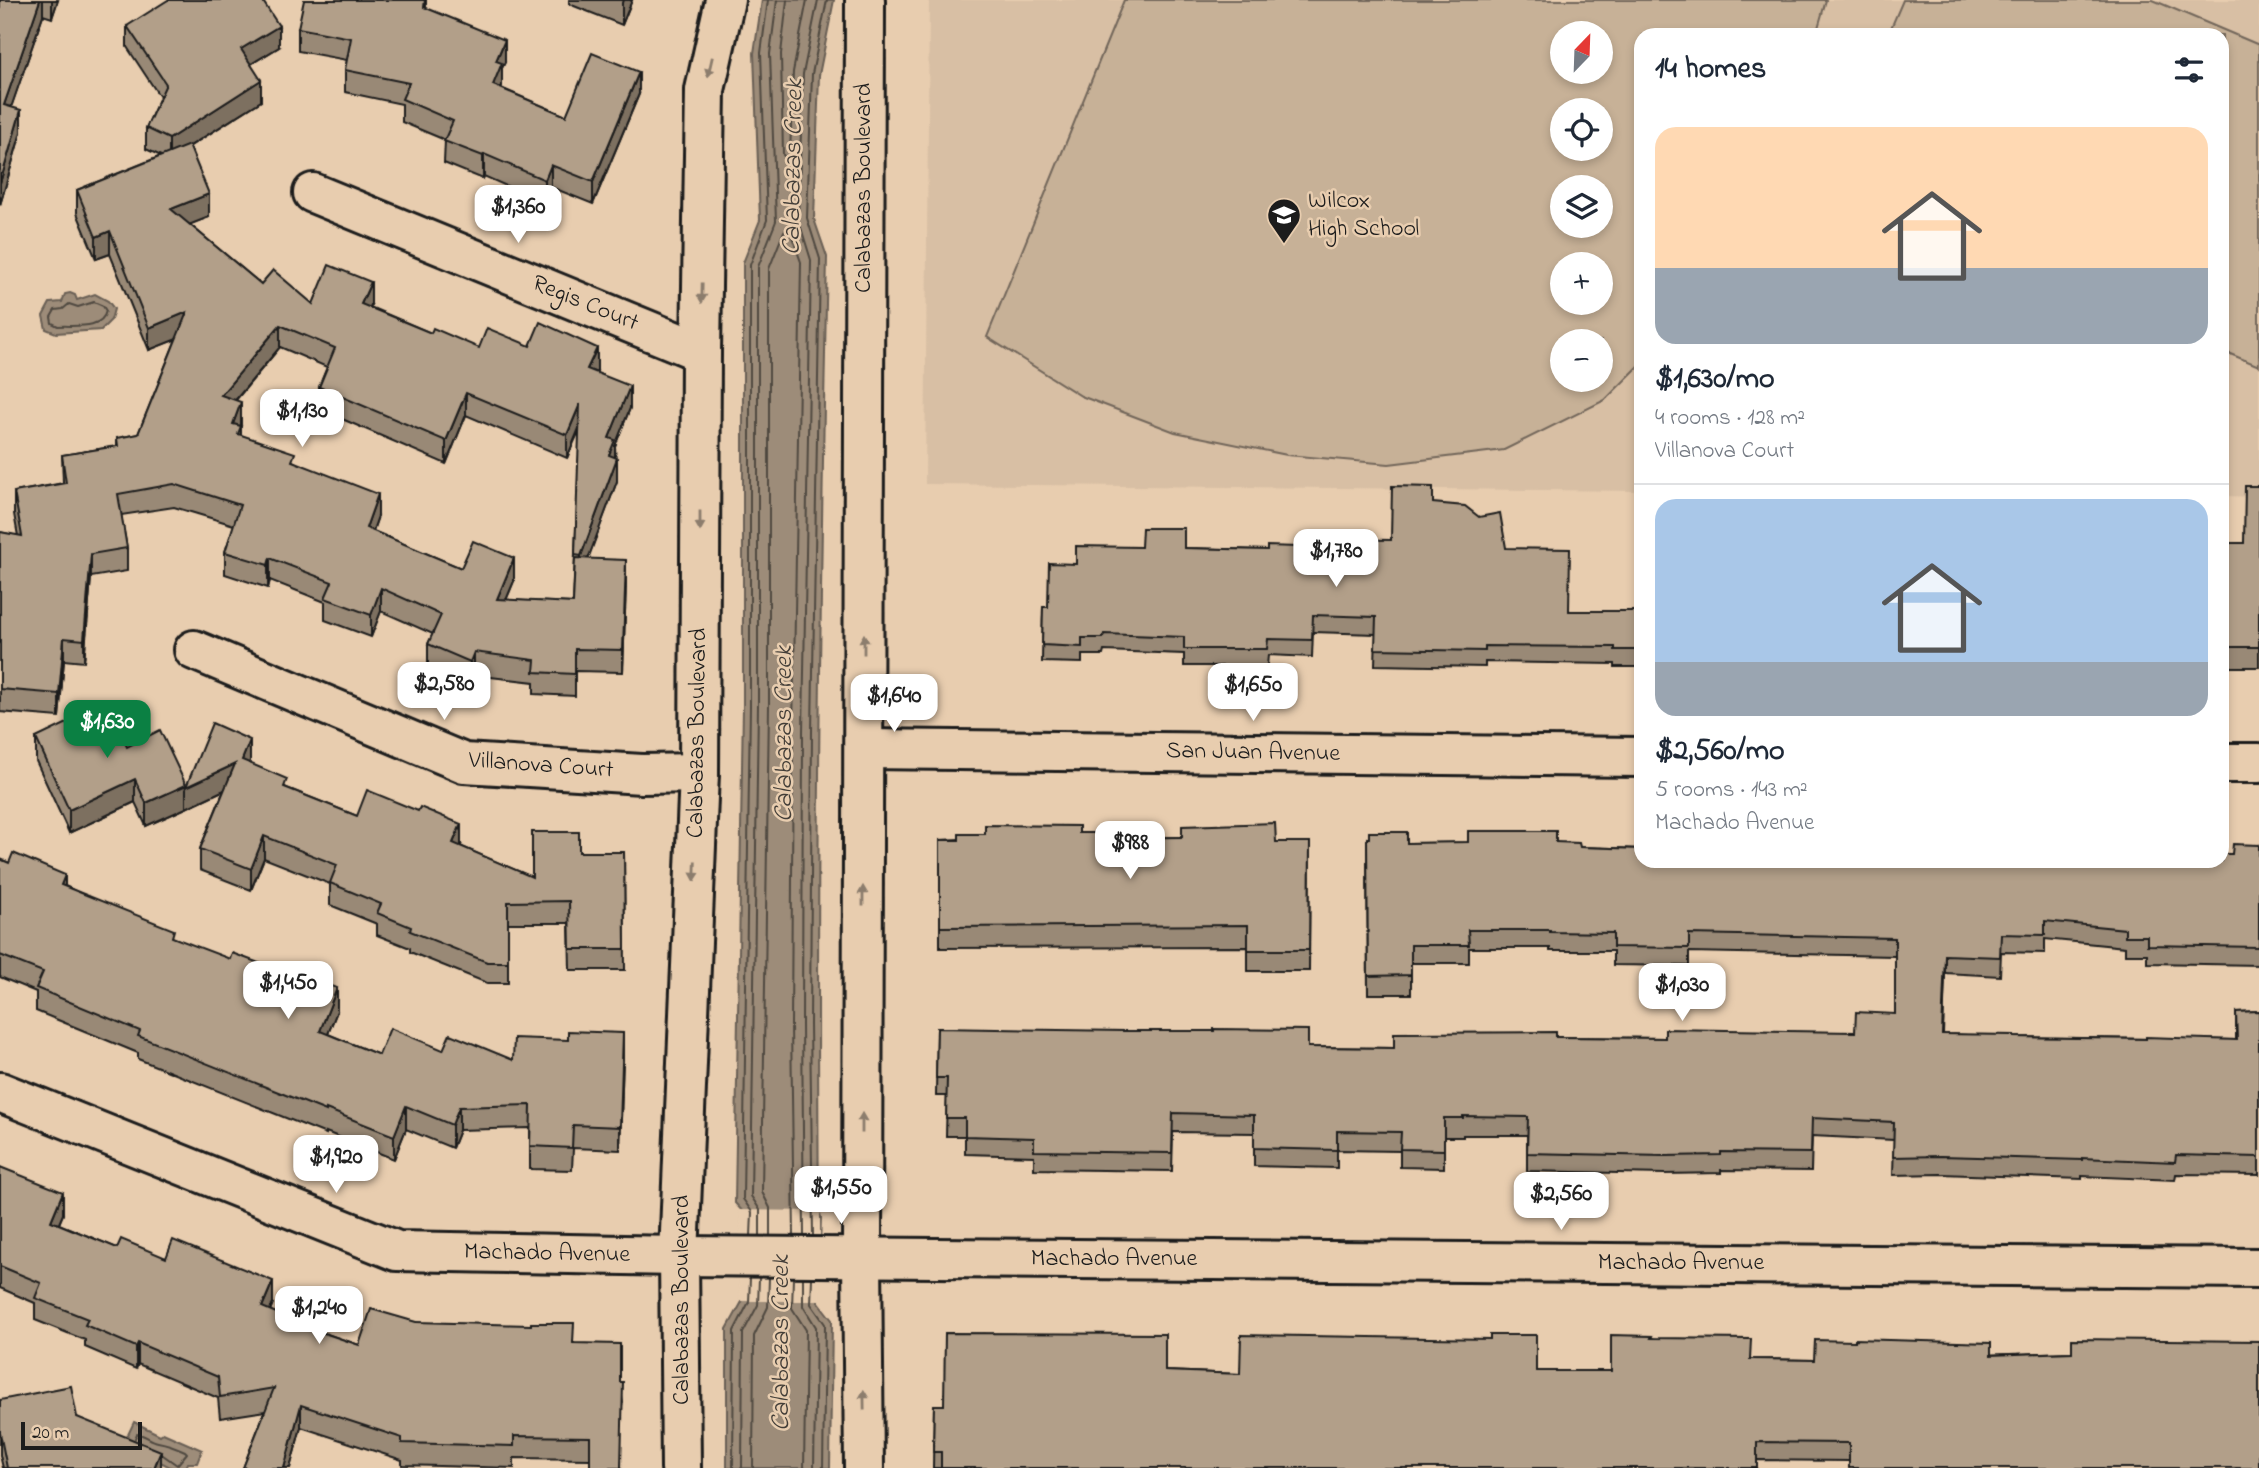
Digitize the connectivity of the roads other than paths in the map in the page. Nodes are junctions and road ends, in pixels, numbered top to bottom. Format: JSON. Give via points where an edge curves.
{"nodes":[{"id":1,"x":725,"y":0,"type":"edge"},
{"id":2,"x":865,"y":0,"type":"edge"},
{"id":3,"x":313,"y":193,"type":"dead end"},
{"id":4,"x":701,"y":352,"type":"junction"},
{"id":5,"x":194,"y":650,"type":"dead end"},
{"id":6,"x":864,"y":749,"type":"junction"},
{"id":7,"x":1634,"y":757,"type":"edge"},
{"id":8,"x":2229,"y":763,"type":"edge"},
{"id":9,"x":2259,"y":763,"type":"edge"},
{"id":10,"x":699,"y":773,"type":"junction"},
{"id":11,"x":0,"y":1093,"type":"edge"},
{"id":12,"x":679,"y":1256,"type":"junction"},
{"id":13,"x":862,"y":1257,"type":"junction"},
{"id":14,"x":2259,"y":1268,"type":"edge"},
{"id":15,"x":681,"y":1468,"type":"edge"},
{"id":16,"x":864,"y":1468,"type":"edge"}],
"edges":[{"from":1,"to":4,"type":"street","name":"Calabazas Boulevard","one_way":true,"via":[[705,90]]},
{"from":6,"to":2,"type":"street","name":"Calabazas Boulevard","one_way":true},
{"from":3,"to":4,"type":"street","name":"Regis Court"},
{"from":4,"to":10,"type":"street","name":"Calabazas Boulevard","one_way":true},
{"from":5,"to":10,"type":"street","name":"Villanova Court","via":[[464,763]]},
{"from":6,"to":7,"type":"street","name":"San Juan Avenue"},
{"from":13,"to":6,"type":"street","name":"Calabazas Boulevard","one_way":true},
{"from":8,"to":9,"type":"street"},
{"from":10,"to":12,"type":"street","name":"Calabazas Boulevard","one_way":true},
{"from":11,"to":12,"type":"street","name":"Machado Avenue","via":[[397,1251]]},
{"from":12,"to":13,"type":"street","name":"Machado Avenue"},
{"from":12,"to":15,"type":"street","name":"Calabazas Boulevard"},
{"from":13,"to":14,"type":"street","name":"Machado Avenue"},
{"from":16,"to":13,"type":"street","name":"Calabazas Boulevard","one_way":true}]}
